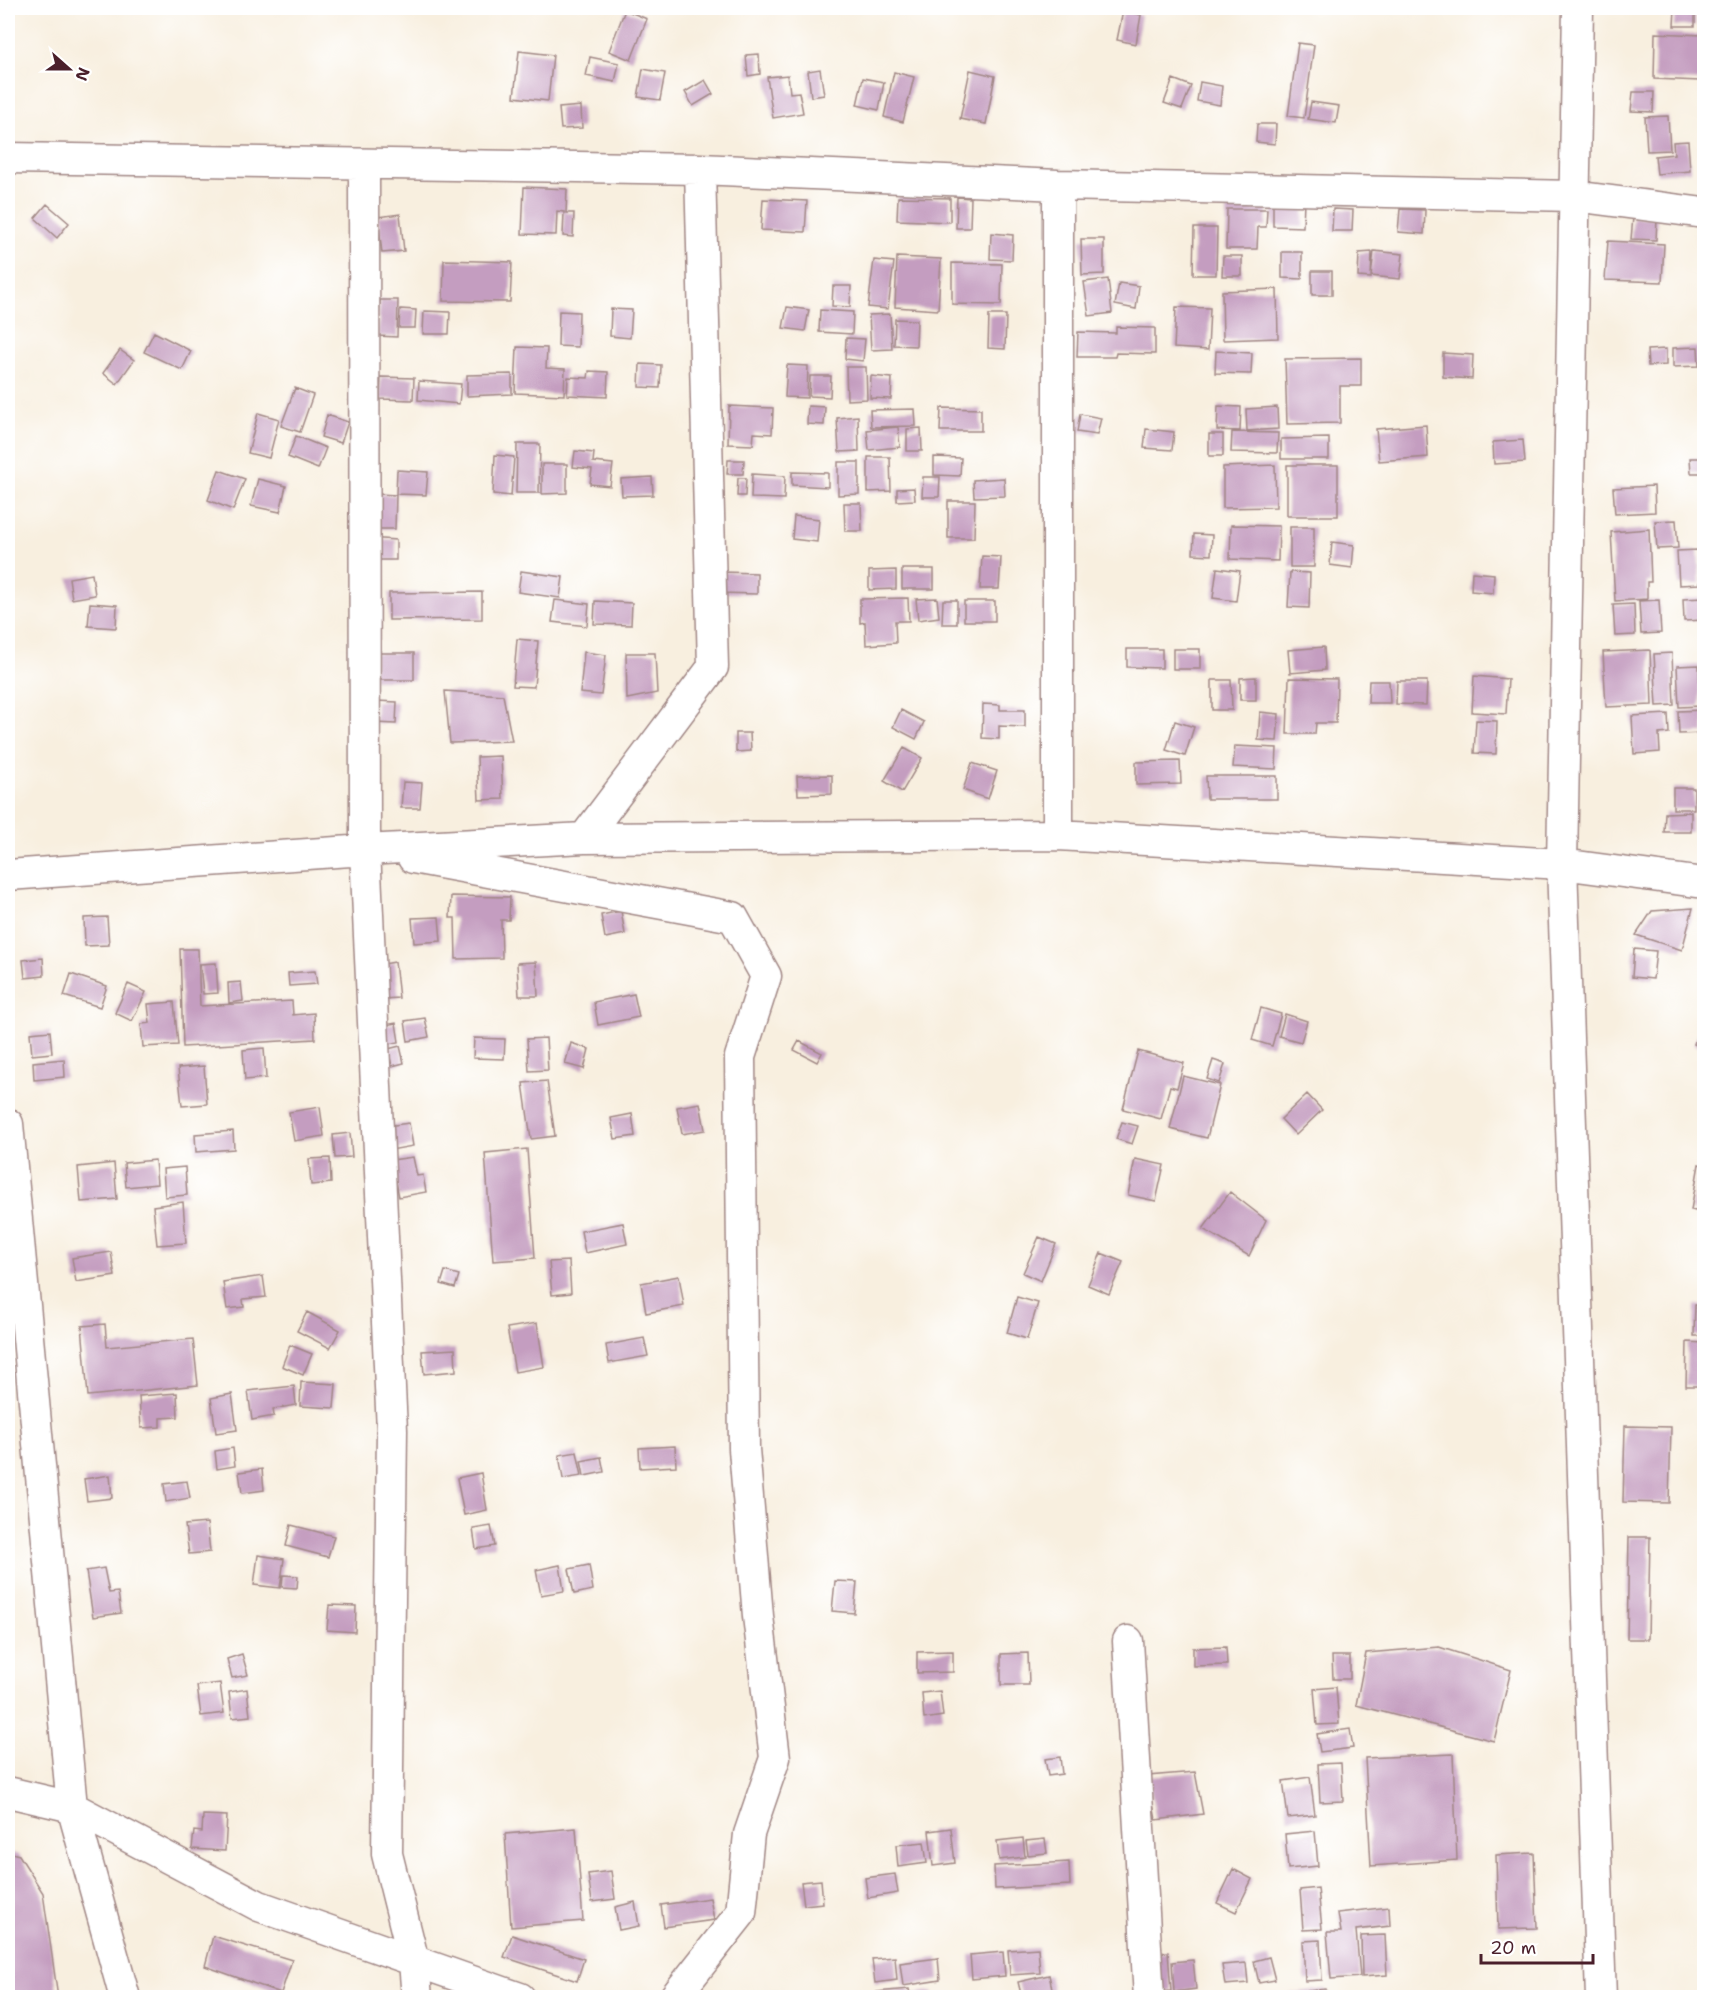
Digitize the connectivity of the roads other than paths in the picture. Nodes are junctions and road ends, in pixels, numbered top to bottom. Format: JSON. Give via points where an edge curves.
{"nodes":[{"id":1,"x":1578,"y":8,"type":"edge"},
{"id":2,"x":8,"y":158,"type":"edge"},
{"id":3,"x":364,"y":165,"type":"junction"},
{"id":4,"x":700,"y":169,"type":"junction"},
{"id":5,"x":1058,"y":185,"type":"junction"},
{"id":6,"x":1574,"y":196,"type":"junction"},
{"id":7,"x":1704,"y":213,"type":"edge"},
{"id":8,"x":1058,"y":835,"type":"junction"},
{"id":9,"x":584,"y":838,"type":"junction"},
{"id":10,"x":365,"y":850,"type":"junction"},
{"id":11,"x":1562,"y":864,"type":"junction"},
{"id":12,"x":8,"y":875,"type":"edge"},
{"id":13,"x":1704,"y":883,"type":"edge"},
{"id":14,"x":8,"y":1125,"type":"edge"},
{"id":15,"x":1128,"y":1641,"type":"dead end"},
{"id":16,"x":8,"y":1792,"type":"edge"},
{"id":17,"x":72,"y":1807,"type":"junction"},
{"id":18,"x":414,"y":1962,"type":"junction"},
{"id":19,"x":125,"y":1998,"type":"edge"},
{"id":20,"x":417,"y":1998,"type":"edge"},
{"id":21,"x":520,"y":1998,"type":"edge"},
{"id":22,"x":674,"y":1998,"type":"edge"},
{"id":23,"x":1149,"y":1998,"type":"edge"},
{"id":24,"x":1601,"y":1998,"type":"edge"}],
"edges":[{"from":1,"to":6,"type":"street"},
{"from":2,"to":3,"type":"street"},
{"from":3,"to":4,"type":"street"},
{"from":3,"to":10,"type":"street"},
{"from":4,"to":5,"type":"street"},
{"from":4,"to":9,"type":"street","via":[[713,667]]},
{"from":5,"to":6,"type":"street"},
{"from":5,"to":8,"type":"street"},
{"from":6,"to":7,"type":"street"},
{"from":6,"to":11,"type":"street"},
{"from":8,"to":9,"type":"street"},
{"from":8,"to":11,"type":"street"},
{"from":9,"to":10,"type":"street"},
{"from":10,"to":12,"type":"street"},
{"from":10,"to":18,"type":"street","via":[[392,1430],[387,1854]]},
{"from":10,"to":22,"type":"street","via":[[733,917],[766,976],[740,1057],[743,1425],[758,1616],[775,1758],[749,1834],[741,1913]]},
{"from":11,"to":13,"type":"street"},
{"from":11,"to":24,"type":"street"},
{"from":14,"to":17,"type":"street"},
{"from":15,"to":23,"type":"street"},
{"from":16,"to":17,"type":"street"},
{"from":17,"to":18,"type":"street","via":[[259,1906]]},
{"from":17,"to":19,"type":"street"},
{"from":18,"to":20,"type":"street"},
{"from":18,"to":21,"type":"street"}]}
